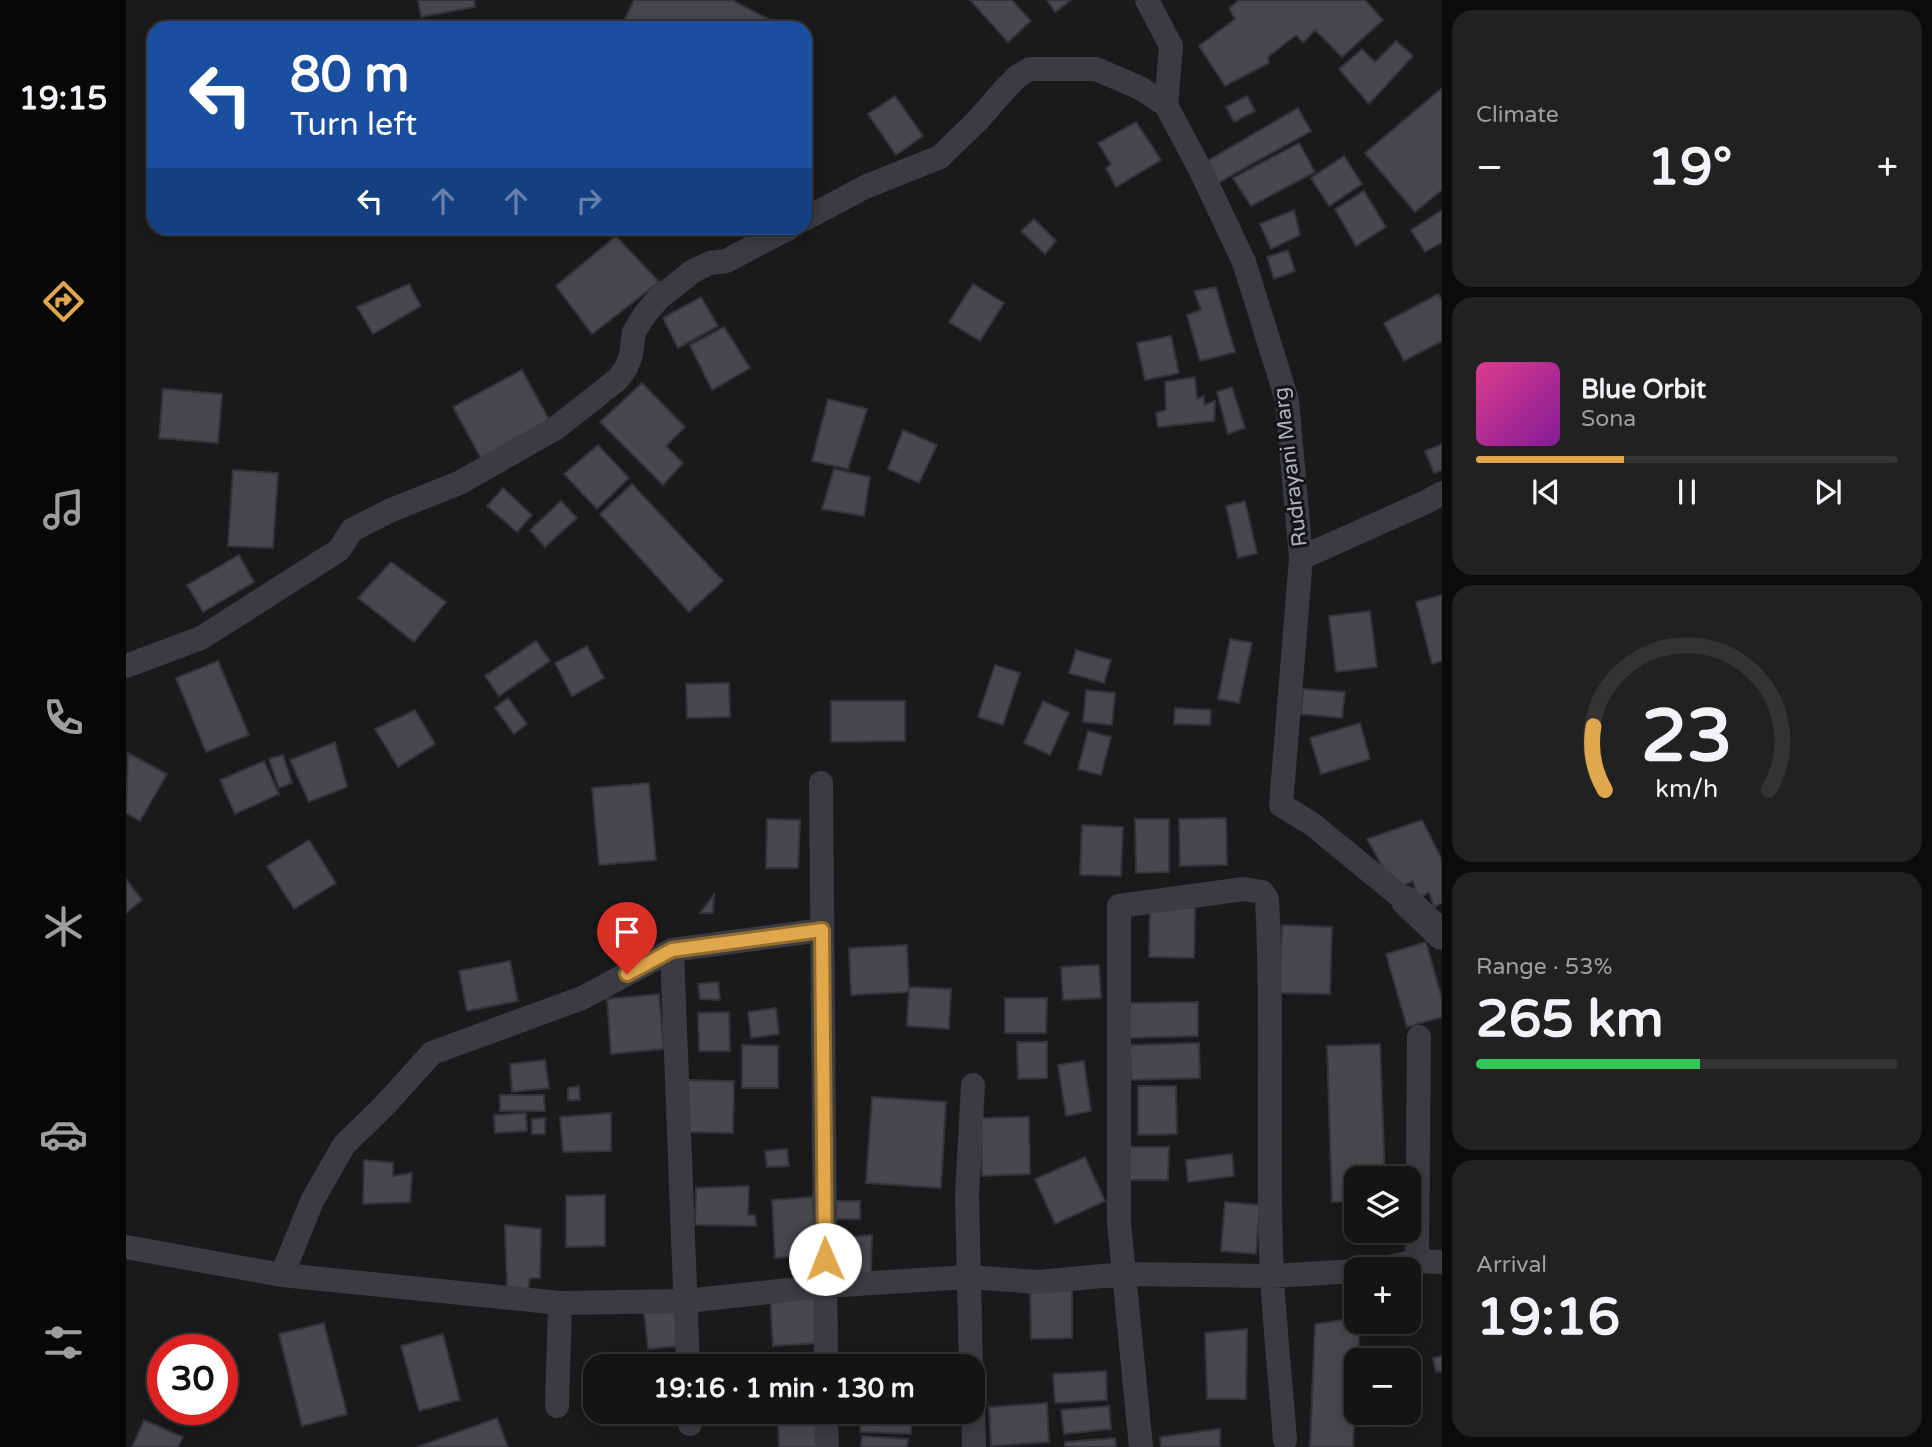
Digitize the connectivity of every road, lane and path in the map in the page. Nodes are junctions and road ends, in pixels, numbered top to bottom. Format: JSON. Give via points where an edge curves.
{"nodes":[{"id":1,"x":1147,"y":0,"type":"edge"},
{"id":2,"x":1166,"y":105,"type":"junction"},
{"id":3,"x":812,"y":215,"type":"edge"},
{"id":4,"x":776,"y":235,"type":"edge"},
{"id":5,"x":1442,"y":494,"type":"edge"},
{"id":6,"x":1301,"y":558,"type":"junction"},
{"id":7,"x":126,"y":666,"type":"edge"},
{"id":8,"x":821,"y":783,"type":"dead end"},
{"id":9,"x":1406,"y":901,"type":"joint"},
{"id":10,"x":822,"y":930,"type":"junction"},
{"id":11,"x":1442,"y":935,"type":"edge"},
{"id":12,"x":672,"y":950,"type":"junction"},
{"id":13,"x":1419,"y":1037,"type":"dead end"},
{"id":14,"x":973,"y":1085,"type":"dead end"},
{"id":15,"x":126,"y":1247,"type":"edge"},
{"id":16,"x":1417,"y":1257,"type":"edge"},
{"id":17,"x":1421,"y":1261,"type":"edge"},
{"id":18,"x":1442,"y":1262,"type":"edge"},
{"id":19,"x":1344,"y":1272,"type":"edge"},
{"id":20,"x":1124,"y":1274,"type":"junction"},
{"id":21,"x":282,"y":1275,"type":"junction"},
{"id":22,"x":1272,"y":1276,"type":"junction"},
{"id":23,"x":968,"y":1277,"type":"junction"},
{"id":24,"x":825,"y":1286,"type":"junction"},
{"id":25,"x":686,"y":1301,"type":"junction"},
{"id":26,"x":560,"y":1303,"type":"junction"},
{"id":27,"x":688,"y":1354,"type":"edge"},
{"id":28,"x":826,"y":1354,"type":"edge"},
{"id":29,"x":971,"y":1354,"type":"edge"},
{"id":30,"x":557,"y":1406,"type":"dead end"},
{"id":31,"x":826,"y":1424,"type":"edge"},
{"id":32,"x":973,"y":1424,"type":"edge"},
{"id":33,"x":1285,"y":1440,"type":"dead end"},
{"id":34,"x":827,"y":1447,"type":"edge"},
{"id":35,"x":974,"y":1447,"type":"edge"},
{"id":36,"x":1141,"y":1447,"type":"edge"}],
"edges":[{"from":1,"to":2,"type":"street","via":[[1171,46]]},
{"from":2,"to":3,"type":"street","via":[[1096,69],[1030,69],[940,157],[865,187]]},
{"from":2,"to":6,"type":"street","name":"Rudrayani Marg","via":[[1244,262],[1287,400]]},
{"from":4,"to":7,"type":"street","via":[[726,261],[693,271],[659,298],[634,332],[631,355],[618,379],[556,428],[459,482],[352,530],[339,550],[201,638]]},
{"from":5,"to":6,"type":"street"},
{"from":6,"to":9,"type":"street","name":"Rudrayani Marg","via":[[1281,805],[1312,824]]},
{"from":8,"to":10,"type":"street"},
{"from":9,"to":11,"type":"street"},
{"from":10,"to":12,"type":"street"},
{"from":10,"to":24,"type":"street"},
{"from":12,"to":21,"type":"street","via":[[582,998],[432,1053],[344,1145],[312,1201]]},
{"from":12,"to":25,"type":"street"},
{"from":13,"to":16,"type":"street"},
{"from":14,"to":23,"type":"street"},
{"from":15,"to":21,"type":"street"},
{"from":17,"to":18,"type":"street"},
{"from":19,"to":22,"type":"street"},
{"from":20,"to":22,"type":"street"},
{"from":20,"to":22,"type":"street","via":[[1119,1223],[1119,906],[1244,889],[1262,892],[1268,899]]},
{"from":20,"to":23,"type":"street","via":[[1038,1282]]},
{"from":20,"to":36,"type":"street"},
{"from":21,"to":26,"type":"street"},
{"from":22,"to":33,"type":"street"},
{"from":23,"to":24,"type":"street"},
{"from":23,"to":29,"type":"street"},
{"from":24,"to":25,"type":"street"},
{"from":24,"to":28,"type":"street"},
{"from":25,"to":26,"type":"street"},
{"from":25,"to":27,"type":"street"},
{"from":26,"to":30,"type":"street"},
{"from":31,"to":34,"type":"street"},
{"from":32,"to":35,"type":"street"}]}
